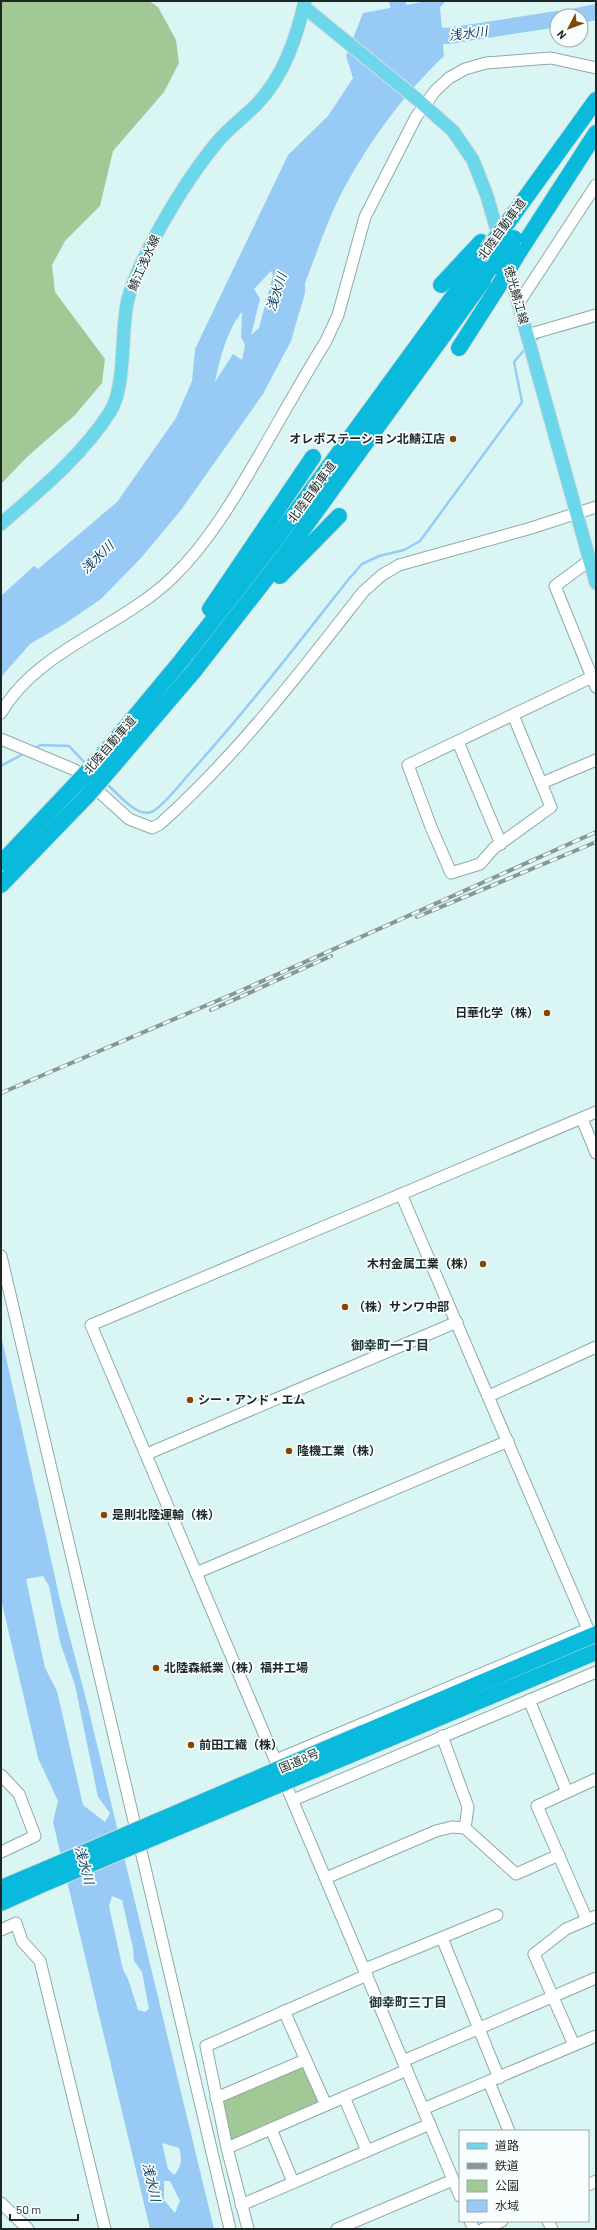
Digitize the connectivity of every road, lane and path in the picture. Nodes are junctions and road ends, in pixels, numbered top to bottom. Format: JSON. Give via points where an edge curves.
{"nodes":[{"id":1,"x":304,"y":4,"type":"edge"},
{"id":2,"x":596,"y":68,"type":"edge"},
{"id":3,"x":596,"y":99,"type":"edge"},
{"id":4,"x":422,"y":103,"type":"junction"},
{"id":5,"x":596,"y":127,"type":"edge"},
{"id":6,"x":596,"y":133,"type":"edge"},
{"id":7,"x":596,"y":185,"type":"edge"},
{"id":8,"x":485,"y":245,"type":"junction"},
{"id":9,"x":517,"y":245,"type":"junction"},
{"id":10,"x":441,"y":285,"type":"dead end"},
{"id":11,"x":518,"y":304,"type":"junction"},
{"id":12,"x":596,"y":315,"type":"edge"},
{"id":13,"x":527,"y":335,"type":"junction"},
{"id":14,"x":459,"y":348,"type":"dead end"},
{"id":15,"x":313,"y":457,"type":"dead end"},
{"id":16,"x":596,"y":507,"type":"edge"},
{"id":17,"x":575,"y":512,"type":"junction"},
{"id":18,"x":339,"y":516,"type":"dead end"},
{"id":19,"x":1,"y":524,"type":"edge"},
{"id":20,"x":590,"y":560,"type":"junction"},
{"id":21,"x":596,"y":583,"type":"edge"},
{"id":22,"x":594,"y":682,"type":"edge"},
{"id":23,"x":1,"y":713,"type":"edge"},
{"id":24,"x":513,"y":715,"type":"junction"},
{"id":25,"x":143,"y":719,"type":"junction"},
{"id":26,"x":1,"y":738,"type":"edge"},
{"id":27,"x":458,"y":742,"type":"junction"},
{"id":28,"x":596,"y":760,"type":"edge"},
{"id":29,"x":542,"y":783,"type":"junction"},
{"id":30,"x":81,"y":790,"type":"junction"},
{"id":31,"x":502,"y":844,"type":"junction"},
{"id":32,"x":1,"y":863,"type":"edge"},
{"id":33,"x":1,"y":885,"type":"edge"},
{"id":34,"x":596,"y":1112,"type":"edge"},
{"id":35,"x":582,"y":1118,"type":"junction"},
{"id":36,"x":596,"y":1152,"type":"edge"},
{"id":37,"x":401,"y":1194,"type":"junction"},
{"id":38,"x":1,"y":1256,"type":"edge"},
{"id":39,"x":457,"y":1322,"type":"junction"},
{"id":40,"x":596,"y":1347,"type":"edge"},
{"id":41,"x":489,"y":1396,"type":"junction"},
{"id":42,"x":508,"y":1441,"type":"junction"},
{"id":43,"x":147,"y":1454,"type":"junction"},
{"id":44,"x":196,"y":1573,"type":"junction"},
{"id":45,"x":592,"y":1633,"type":"edge"},
{"id":46,"x":596,"y":1652,"type":"edge"},
{"id":47,"x":596,"y":1672,"type":"edge"},
{"id":48,"x":529,"y":1700,"type":"junction"},
{"id":49,"x":442,"y":1736,"type":"junction"},
{"id":50,"x":366,"y":1740,"type":"junction"},
{"id":51,"x":276,"y":1760,"type":"junction"},
{"id":52,"x":1,"y":1776,"type":"edge"},
{"id":53,"x":596,"y":1779,"type":"edge"},
{"id":54,"x":567,"y":1792,"type":"junction"},
{"id":55,"x":293,"y":1800,"type":"junction"},
{"id":56,"x":465,"y":1828,"type":"junction"},
{"id":57,"x":1,"y":1852,"type":"edge"},
{"id":58,"x":559,"y":1855,"type":"junction"},
{"id":59,"x":48,"y":1875,"type":"junction"},
{"id":60,"x":326,"y":1878,"type":"junction"},
{"id":61,"x":1,"y":1888,"type":"edge"},
{"id":62,"x":1,"y":1903,"type":"edge"},
{"id":63,"x":497,"y":1915,"type":"dead end"},
{"id":64,"x":591,"y":1918,"type":"edge"},
{"id":65,"x":1,"y":1930,"type":"edge"},
{"id":66,"x":442,"y":1938,"type":"junction"},
{"id":67,"x":366,"y":1972,"type":"junction"},
{"id":68,"x":596,"y":1978,"type":"edge"},
{"id":69,"x":552,"y":1997,"type":"junction"},
{"id":70,"x":284,"y":2011,"type":"junction"},
{"id":71,"x":478,"y":2028,"type":"junction"},
{"id":72,"x":596,"y":2036,"type":"edge"},
{"id":73,"x":574,"y":2045,"type":"junction"},
{"id":74,"x":305,"y":2060,"type":"junction"},
{"id":75,"x":405,"y":2066,"type":"junction"},
{"id":76,"x":494,"y":2080,"type":"junction"},
{"id":77,"x":344,"y":2097,"type":"junction"},
{"id":78,"x":216,"y":2098,"type":"junction"},
{"id":79,"x":326,"y":2105,"type":"junction"},
{"id":80,"x":423,"y":2109,"type":"junction"},
{"id":81,"x":430,"y":2124,"type":"junction"},
{"id":82,"x":271,"y":2129,"type":"junction"},
{"id":83,"x":509,"y":2130,"type":"edge"},
{"id":84,"x":227,"y":2148,"type":"junction"},
{"id":85,"x":368,"y":2151,"type":"junction"},
{"id":86,"x":453,"y":2180,"type":"junction"},
{"id":87,"x":293,"y":2182,"type":"junction"},
{"id":88,"x":459,"y":2194,"type":"edge"},
{"id":89,"x":1,"y":2203,"type":"edge"},
{"id":90,"x":240,"y":2204,"type":"junction"},
{"id":91,"x":500,"y":2222,"type":"edge"},
{"id":92,"x":28,"y":2229,"type":"edge"},
{"id":93,"x":105,"y":2229,"type":"edge"},
{"id":94,"x":230,"y":2229,"type":"edge"},
{"id":95,"x":248,"y":2229,"type":"edge"},
{"id":96,"x":337,"y":2229,"type":"edge"},
{"id":97,"x":484,"y":2229,"type":"edge"}],
"edges":[{"from":1,"to":4,"type":"main road","name":"徳光鯖江線"},
{"from":1,"to":19,"type":"main road","name":"鯖江浅水線","via":[[285,65],[277,78],[257,104],[219,140],[190,178],[146,254],[128,298],[118,391],[111,410],[91,441]]},
{"from":2,"to":4,"type":"street","via":[[551,58],[486,63],[465,69],[449,78]]},
{"from":3,"to":8,"type":"highway","name":"北陸自動車道","bridge":true},
{"from":4,"to":11,"type":"main road","name":"徳光鯖江線","via":[[453,132],[473,160],[487,196]]},
{"from":4,"to":23,"type":"street","via":[[365,217],[338,315],[326,341],[214,528],[191,558],[160,590],[41,669],[14,694]]},
{"from":5,"to":9,"type":"highway","name":"北陸自動車道"},
{"from":6,"to":9,"type":"highway"},
{"from":7,"to":11,"type":"street"},
{"from":8,"to":10,"type":"highway"},
{"from":8,"to":25,"type":"highway","name":"北陸自動車道","via":[[272,546]]},
{"from":9,"to":14,"type":"highway","bridge":true,"via":[[498,287]]},
{"from":9,"to":25,"type":"highway","name":"北陸自動車道","bridge":true,"via":[[493,267],[283,558],[230,626]]},
{"from":11,"to":13,"type":"main road","name":"徳光鯖江線"},
{"from":12,"to":13,"type":"street"},
{"from":13,"to":17,"type":"main road","name":"徳光鯖江線"},
{"from":15,"to":25,"type":"highway"},
{"from":16,"to":17,"type":"street"},
{"from":17,"to":20,"type":"main road","name":"徳光鯖江線"},
{"from":17,"to":26,"type":"street","via":[[528,529],[398,565],[382,576],[363,592],[240,744],[200,788],[160,824],[152,828],[129,819],[75,770]]},
{"from":18,"to":25,"type":"highway","via":[[290,565],[191,681]]},
{"from":20,"to":21,"type":"main road","name":"徳光鯖江線"},
{"from":20,"to":22,"type":"street","via":[[554,586]]},
{"from":22,"to":24,"type":"street"},
{"from":24,"to":27,"type":"street"},
{"from":24,"to":29,"type":"street"},
{"from":25,"to":30,"type":"highway","name":"北陸自動車道","bridge":true},
{"from":27,"to":31,"type":"street"},
{"from":27,"to":31,"type":"street","via":[[408,765],[451,873],[480,864],[494,848]]},
{"from":28,"to":29,"type":"street"},
{"from":29,"to":31,"type":"street","via":[[551,807]]},
{"from":30,"to":32,"type":"highway","name":"北陸自動車道"},
{"from":30,"to":33,"type":"highway","name":"北陸自動車道"},
{"from":34,"to":35,"type":"street"},
{"from":35,"to":36,"type":"street"},
{"from":35,"to":37,"type":"street"},
{"from":37,"to":39,"type":"street"},
{"from":37,"to":43,"type":"street","via":[[91,1325]]},
{"from":38,"to":94,"type":"street"},
{"from":39,"to":41,"type":"street"},
{"from":39,"to":43,"type":"street"},
{"from":40,"to":41,"type":"street"},
{"from":41,"to":42,"type":"street"},
{"from":42,"to":44,"type":"street"},
{"from":42,"to":45,"type":"street"},
{"from":43,"to":44,"type":"street"},
{"from":44,"to":51,"type":"street"},
{"from":45,"to":50,"type":"highway","name":"国道8号"},
{"from":45,"to":51,"type":"street"},
{"from":46,"to":50,"type":"highway","name":"国道8号"},
{"from":47,"to":48,"type":"street"},
{"from":48,"to":49,"type":"street"},
{"from":48,"to":54,"type":"street"},
{"from":49,"to":55,"type":"street"},
{"from":49,"to":56,"type":"street","via":[[468,1807]]},
{"from":50,"to":59,"type":"highway","name":"国道8号","bridge":true},
{"from":51,"to":55,"type":"street"},
{"from":52,"to":57,"type":"street","via":[[19,1794],[35,1836]]},
{"from":53,"to":54,"type":"street"},
{"from":54,"to":58,"type":"street","via":[[537,1806]]},
{"from":55,"to":60,"type":"street"},
{"from":56,"to":58,"type":"street","via":[[516,1874]]},
{"from":56,"to":60,"type":"street","via":[[452,1827],[436,1831]]},
{"from":58,"to":64,"type":"street"},
{"from":59,"to":61,"type":"highway","name":"国道8号"},
{"from":59,"to":62,"type":"highway","name":"国道8号"},
{"from":60,"to":67,"type":"street"},
{"from":63,"to":66,"type":"street"},
{"from":64,"to":69,"type":"street","via":[[566,1929],[534,1954]]},
{"from":65,"to":93,"type":"street","via":[[16,1924],[22,1941],[40,1961]]},
{"from":66,"to":67,"type":"street"},
{"from":66,"to":71,"type":"street"},
{"from":67,"to":70,"type":"street"},
{"from":67,"to":75,"type":"street"},
{"from":68,"to":69,"type":"street"},
{"from":69,"to":71,"type":"street"},
{"from":69,"to":73,"type":"street"},
{"from":70,"to":74,"type":"street"},
{"from":70,"to":78,"type":"street","via":[[206,2046]]},
{"from":71,"to":75,"type":"street"},
{"from":71,"to":76,"type":"street"},
{"from":72,"to":73,"type":"street"},
{"from":73,"to":76,"type":"street"},
{"from":74,"to":78,"type":"street"},
{"from":74,"to":79,"type":"street"},
{"from":75,"to":77,"type":"street"},
{"from":75,"to":80,"type":"street"},
{"from":76,"to":80,"type":"street"},
{"from":76,"to":83,"type":"street"},
{"from":77,"to":79,"type":"street"},
{"from":77,"to":85,"type":"street"},
{"from":78,"to":84,"type":"street"},
{"from":79,"to":82,"type":"street"},
{"from":80,"to":81,"type":"street"},
{"from":81,"to":85,"type":"street"},
{"from":81,"to":86,"type":"street"},
{"from":82,"to":84,"type":"street"},
{"from":82,"to":87,"type":"street"},
{"from":84,"to":90,"type":"street"},
{"from":85,"to":87,"type":"street"},
{"from":86,"to":88,"type":"street"},
{"from":86,"to":96,"type":"street"},
{"from":87,"to":90,"type":"street"},
{"from":89,"to":92,"type":"street"},
{"from":90,"to":95,"type":"street"},
{"from":91,"to":97,"type":"street"}]}
